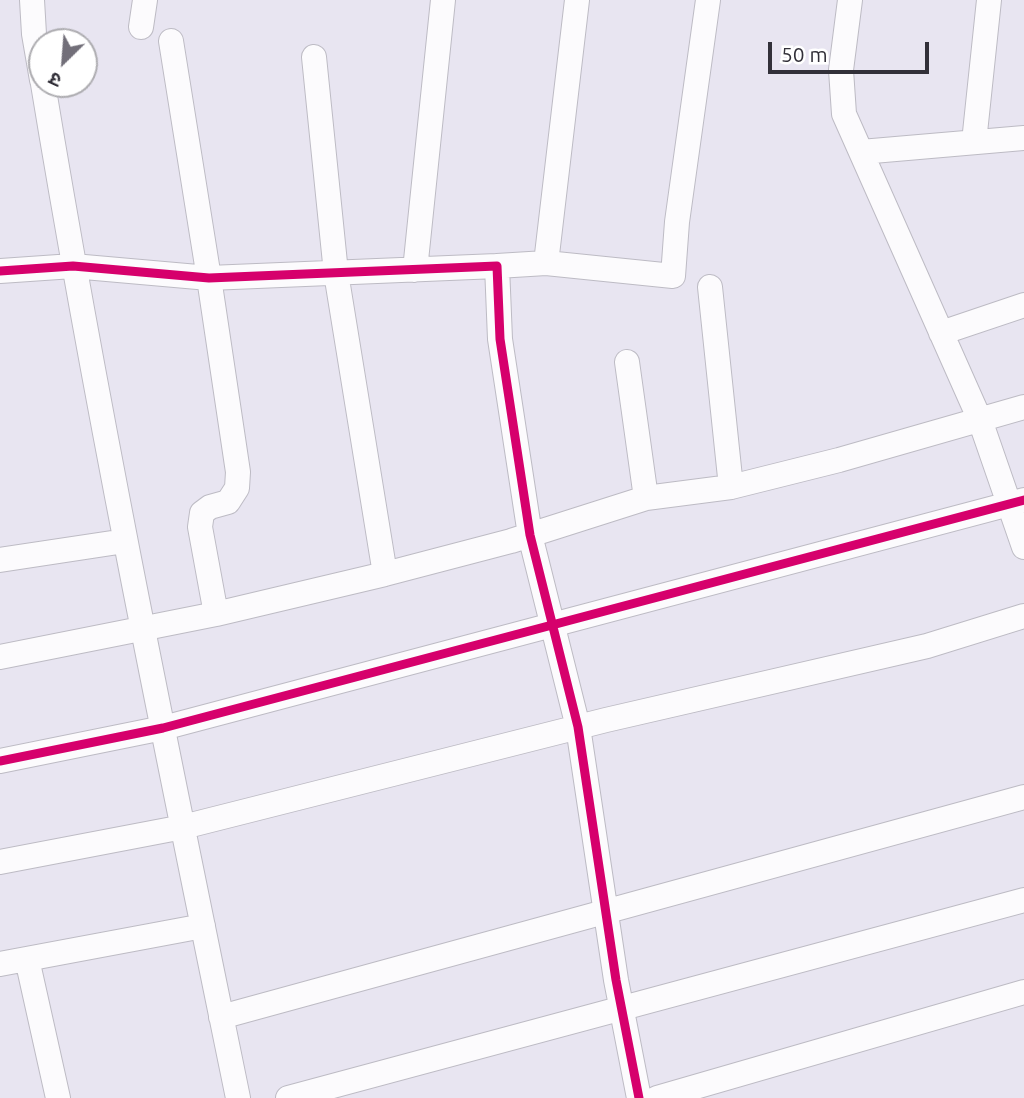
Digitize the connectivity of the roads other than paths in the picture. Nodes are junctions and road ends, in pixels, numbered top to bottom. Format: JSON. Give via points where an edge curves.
{"nodes":[{"id":1,"x":32,"y":0,"type":"edge"},
{"id":2,"x":145,"y":0,"type":"edge"},
{"id":3,"x":443,"y":0,"type":"edge"},
{"id":4,"x":576,"y":0,"type":"edge"},
{"id":5,"x":708,"y":0,"type":"edge"},
{"id":6,"x":850,"y":0,"type":"edge"},
{"id":7,"x":989,"y":0,"type":"edge"},
{"id":8,"x":141,"y":27,"type":"dead end"},
{"id":9,"x":34,"y":28,"type":"edge"},
{"id":10,"x":171,"y":41,"type":"dead end"},
{"id":11,"x":314,"y":57,"type":"dead end"},
{"id":12,"x":45,"y":98,"type":"edge"},
{"id":13,"x":1024,"y":138,"type":"edge"},
{"id":14,"x":974,"y":142,"type":"junction"},
{"id":15,"x":861,"y":152,"type":"junction"},
{"id":16,"x":547,"y":263,"type":"junction"},
{"id":17,"x":73,"y":266,"type":"junction"},
{"id":18,"x":497,"y":266,"type":"junction"},
{"id":19,"x":415,"y":270,"type":"junction"},
{"id":20,"x":0,"y":271,"type":"edge"},
{"id":21,"x":336,"y":273,"type":"junction"},
{"id":22,"x":209,"y":278,"type":"junction"},
{"id":23,"x":710,"y":288,"type":"dead end"},
{"id":24,"x":1024,"y":305,"type":"edge"},
{"id":25,"x":941,"y":333,"type":"junction"},
{"id":26,"x":626,"y":362,"type":"dead end"},
{"id":27,"x":1024,"y":407,"type":"edge"},
{"id":28,"x":980,"y":420,"type":"junction"},
{"id":29,"x":731,"y":487,"type":"junction"},
{"id":30,"x":646,"y":498,"type":"junction"},
{"id":31,"x":1017,"y":502,"type":"edge"},
{"id":32,"x":530,"y":535,"type":"junction"},
{"id":33,"x":125,"y":541,"type":"junction"},
{"id":34,"x":1024,"y":547,"type":"edge"},
{"id":35,"x":0,"y":560,"type":"edge"},
{"id":36,"x":385,"y":573,"type":"junction"},
{"id":37,"x":216,"y":614,"type":"junction"},
{"id":38,"x":1024,"y":616,"type":"edge"},
{"id":39,"x":552,"y":625,"type":"junction"},
{"id":40,"x":143,"y":628,"type":"junction"},
{"id":41,"x":0,"y":657,"type":"edge"},
{"id":42,"x":578,"y":727,"type":"junction"},
{"id":43,"x":163,"y":728,"type":"junction"},
{"id":44,"x":0,"y":761,"type":"edge"},
{"id":45,"x":1024,"y":797,"type":"edge"},
{"id":46,"x":183,"y":827,"type":"junction"},
{"id":47,"x":0,"y":862,"type":"edge"},
{"id":48,"x":1024,"y":900,"type":"edge"},
{"id":49,"x":606,"y":912,"type":"junction"},
{"id":50,"x":203,"y":926,"type":"junction"},
{"id":51,"x":27,"y":959,"type":"junction"},
{"id":52,"x":0,"y":964,"type":"edge"},
{"id":53,"x":1024,"y":992,"type":"edge"},
{"id":54,"x":622,"y":1008,"type":"junction"},
{"id":55,"x":221,"y":1017,"type":"junction"},
{"id":56,"x":58,"y":1098,"type":"edge"},
{"id":57,"x":238,"y":1098,"type":"edge"},
{"id":58,"x":288,"y":1098,"type":"edge"},
{"id":59,"x":639,"y":1098,"type":"edge"},
{"id":60,"x":657,"y":1098,"type":"edge"}],
"edges":[{"from":1,"to":9,"type":"street"},
{"from":2,"to":8,"type":"street"},
{"from":3,"to":19,"type":"street"},
{"from":4,"to":16,"type":"street"},
{"from":5,"to":16,"type":"street","via":[[673,276]]},
{"from":6,"to":15,"type":"street","via":[[841,70],[844,114]]},
{"from":7,"to":14,"type":"street"},
{"from":10,"to":22,"type":"street"},
{"from":11,"to":21,"type":"street"},
{"from":12,"to":17,"type":"street"},
{"from":13,"to":14,"type":"street"},
{"from":14,"to":15,"type":"street"},
{"from":15,"to":25,"type":"street"},
{"from":16,"to":18,"type":"street"},
{"from":17,"to":20,"type":"street"},
{"from":17,"to":22,"type":"street"},
{"from":17,"to":33,"type":"street"},
{"from":18,"to":19,"type":"street"},
{"from":18,"to":32,"type":"street","via":[[500,339]]},
{"from":19,"to":21,"type":"street"},
{"from":21,"to":22,"type":"street"},
{"from":21,"to":36,"type":"street"},
{"from":22,"to":37,"type":"street","via":[[238,472],[237,488],[228,502],[202,513],[200,527]]},
{"from":23,"to":29,"type":"street"},
{"from":24,"to":25,"type":"street"},
{"from":25,"to":28,"type":"street"},
{"from":26,"to":30,"type":"street"},
{"from":27,"to":28,"type":"street"},
{"from":28,"to":29,"type":"street"},
{"from":28,"to":31,"type":"street"},
{"from":29,"to":30,"type":"street"},
{"from":30,"to":32,"type":"street"},
{"from":31,"to":34,"type":"street"},
{"from":31,"to":39,"type":"street"},
{"from":32,"to":36,"type":"street"},
{"from":32,"to":39,"type":"street"},
{"from":33,"to":35,"type":"street"},
{"from":33,"to":40,"type":"street"},
{"from":36,"to":37,"type":"street"},
{"from":37,"to":40,"type":"street"},
{"from":38,"to":42,"type":"street","via":[[927,646]]},
{"from":39,"to":42,"type":"street"},
{"from":39,"to":43,"type":"street"},
{"from":40,"to":41,"type":"street"},
{"from":40,"to":43,"type":"street"},
{"from":42,"to":46,"type":"street"},
{"from":42,"to":49,"type":"street"},
{"from":43,"to":44,"type":"street"},
{"from":43,"to":46,"type":"street"},
{"from":45,"to":49,"type":"street"},
{"from":46,"to":47,"type":"street"},
{"from":46,"to":50,"type":"street"},
{"from":48,"to":54,"type":"street"},
{"from":49,"to":54,"type":"street"},
{"from":49,"to":55,"type":"street"},
{"from":50,"to":51,"type":"street"},
{"from":50,"to":55,"type":"street"},
{"from":51,"to":52,"type":"street"},
{"from":51,"to":56,"type":"street"},
{"from":53,"to":60,"type":"street"},
{"from":54,"to":58,"type":"street"},
{"from":54,"to":59,"type":"street"},
{"from":55,"to":57,"type":"street"}]}
